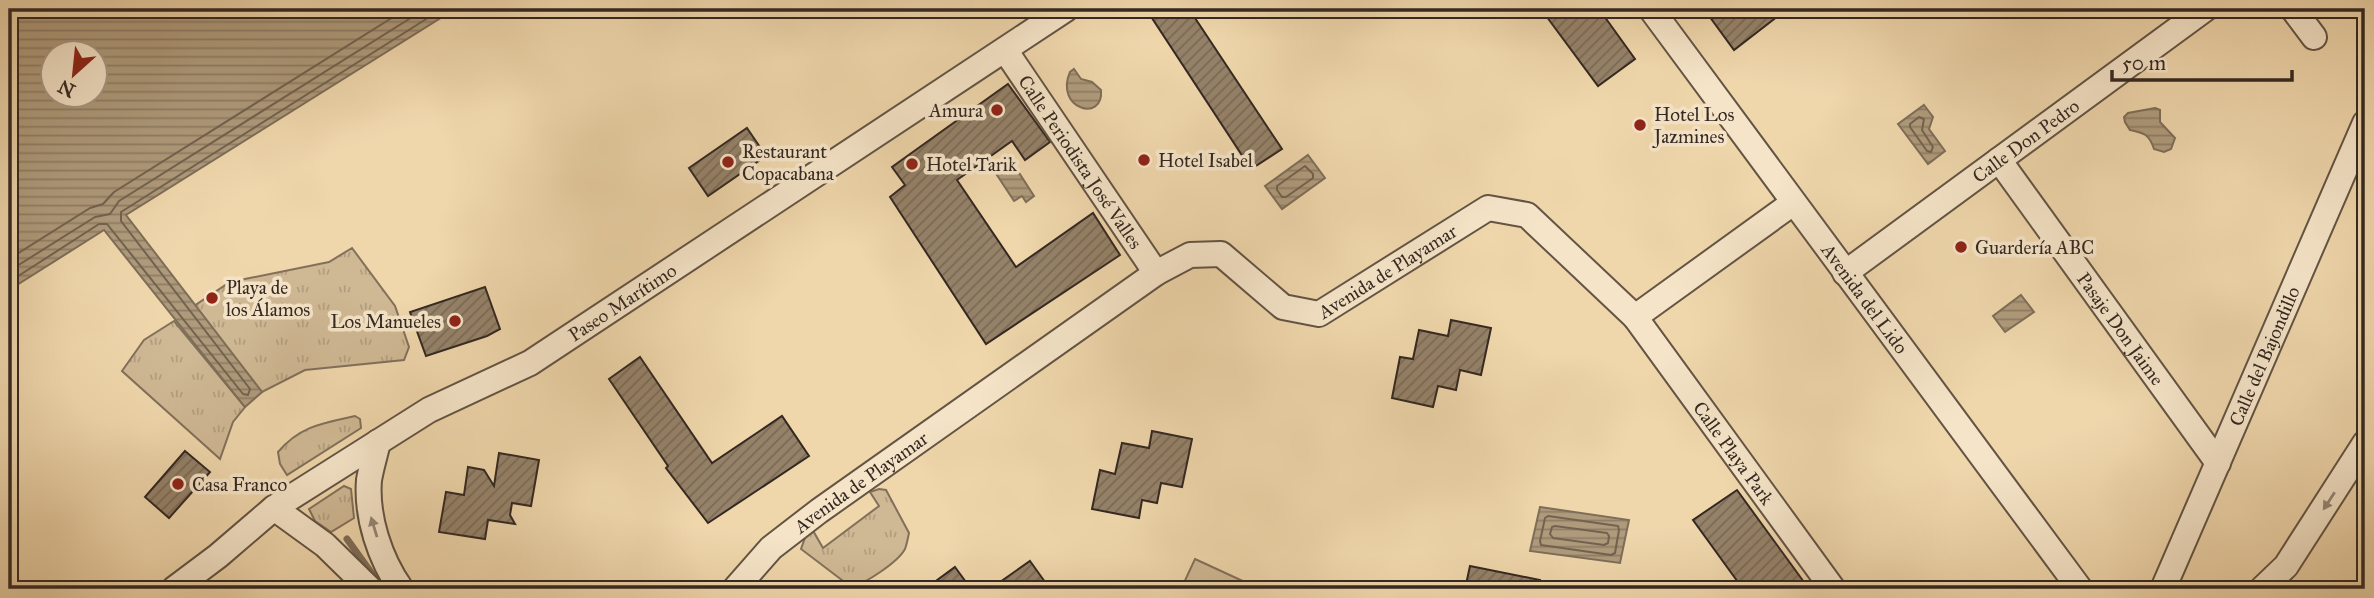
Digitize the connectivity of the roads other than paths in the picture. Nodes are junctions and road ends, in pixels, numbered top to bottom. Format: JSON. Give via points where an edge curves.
{"nodes":[{"id":1,"x":1066,"y":9,"type":"edge"},
{"id":2,"x":1651,"y":9,"type":"edge"},
{"id":3,"x":2205,"y":9,"type":"edge"},
{"id":4,"x":2293,"y":9,"type":"edge"},
{"id":5,"x":2314,"y":37,"type":"dead end"},
{"id":6,"x":1004,"y":50,"type":"junction"},
{"id":7,"x":2365,"y":123,"type":"edge"},
{"id":8,"x":1999,"y":160,"type":"junction"},
{"id":9,"x":1793,"y":203,"type":"junction"},
{"id":10,"x":1156,"y":273,"type":"junction"},
{"id":11,"x":1845,"y":273,"type":"junction"},
{"id":12,"x":1635,"y":317,"type":"junction"},
{"id":13,"x":378,"y":442,"type":"junction"},
{"id":14,"x":2365,"y":443,"type":"edge"},
{"id":15,"x":2218,"y":463,"type":"junction"},
{"id":16,"x":274,"y":509,"type":"junction"},
{"id":17,"x":174,"y":589,"type":"edge"},
{"id":18,"x":370,"y":589,"type":"edge"},
{"id":19,"x":401,"y":589,"type":"edge"},
{"id":20,"x":735,"y":589,"type":"edge"},
{"id":21,"x":1833,"y":589,"type":"edge"},
{"id":22,"x":2080,"y":589,"type":"edge"},
{"id":23,"x":2163,"y":589,"type":"edge"},
{"id":24,"x":2262,"y":589,"type":"edge"}],
"edges":[{"from":1,"to":6,"type":"street","name":"Paseo Marítimo"},
{"from":2,"to":9,"type":"street","name":"Avenida del Lido"},
{"from":3,"to":8,"type":"street","name":"Calle Don Pedro"},
{"from":4,"to":5,"type":"street"},
{"from":6,"to":10,"type":"street","name":"Calle Periodista José Valles"},
{"from":6,"to":13,"type":"street","name":"Paseo Marítimo","via":[[530,363],[429,410]]},
{"from":7,"to":15,"type":"street","name":"Calle del Bajondillo"},
{"from":8,"to":11,"type":"street","name":"Calle Don Pedro"},
{"from":8,"to":15,"type":"street","name":"Pasaje Don Jaime"},
{"from":9,"to":11,"type":"street","name":"Avenida del Lido"},
{"from":9,"to":12,"type":"street"},
{"from":10,"to":12,"type":"street","name":"Avenida de Playamar","via":[[1190,255],[1221,254],[1283,307],[1319,314],[1488,208],[1527,215]]},
{"from":10,"to":20,"type":"street","name":"Avenida de Playamar","via":[[819,511],[771,548]]},
{"from":11,"to":22,"type":"street","name":"Avenida del Lido"},
{"from":12,"to":21,"type":"street","name":"Calle Playa Park"},
{"from":13,"to":16,"type":"street","name":"Paseo Marítimo"},
{"from":19,"to":13,"type":"street","one_way":true,"via":[[390,574],[370,519],[369,480]]},
{"from":14,"to":24,"type":"street","one_way":true,"via":[[2286,566]]},
{"from":15,"to":23,"type":"street","name":"Calle del Bajondillo"},
{"from":16,"to":17,"type":"street","name":"Paseo Marítimo"},
{"from":16,"to":18,"type":"street","via":[[325,545]]}]}
